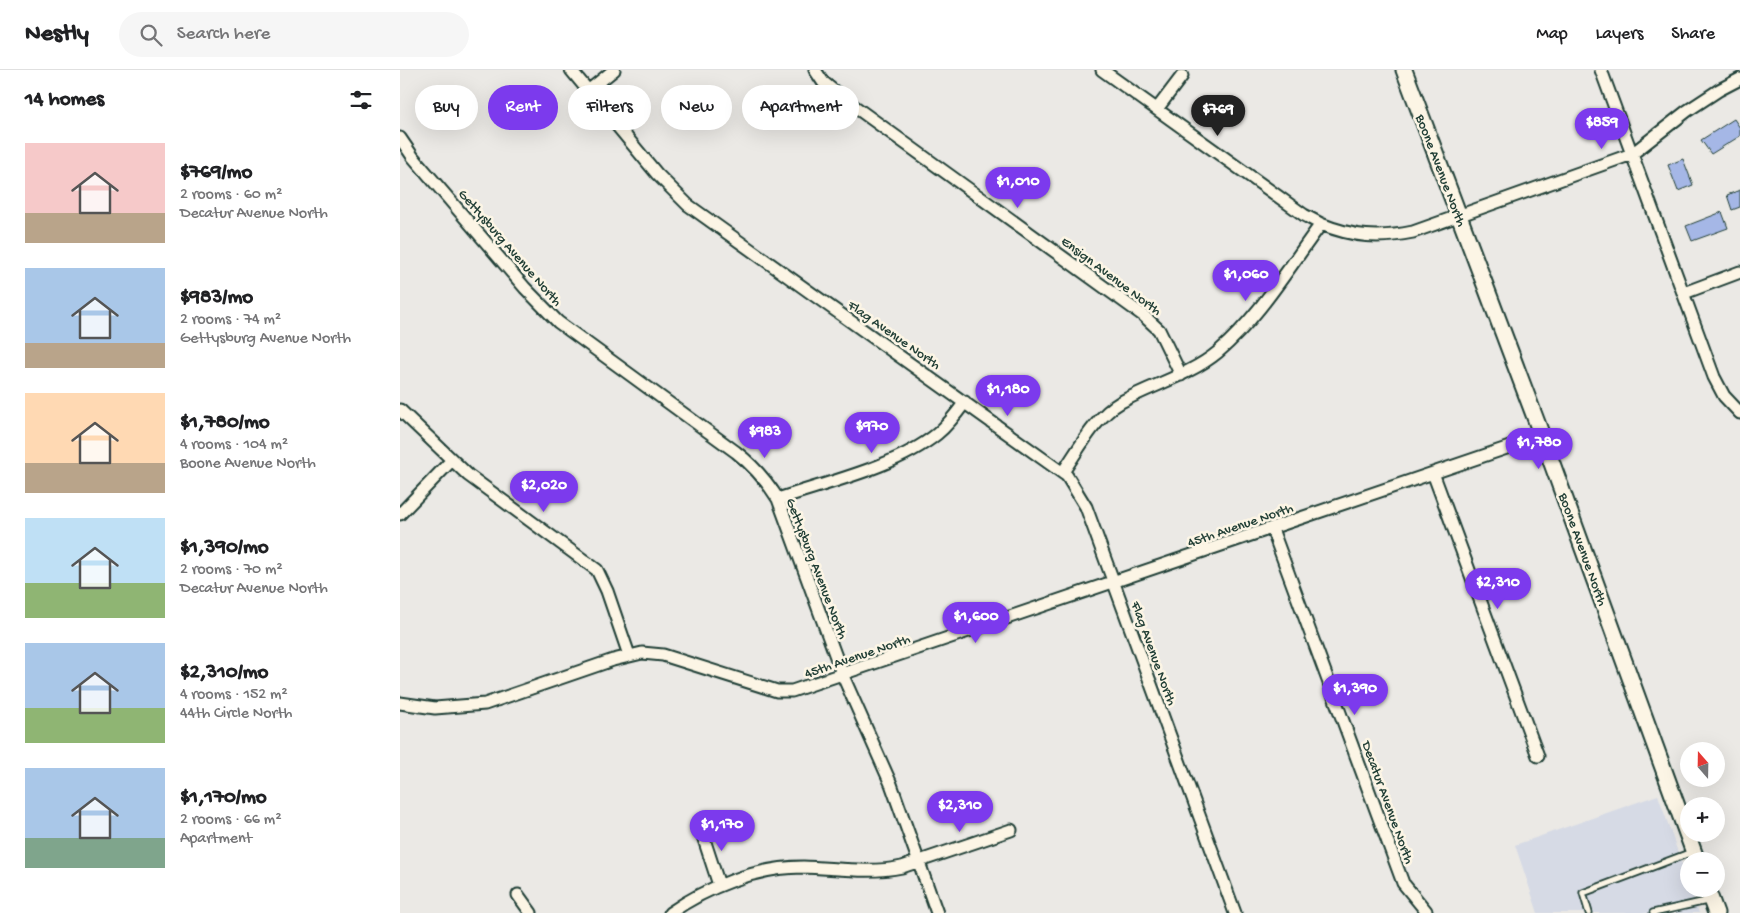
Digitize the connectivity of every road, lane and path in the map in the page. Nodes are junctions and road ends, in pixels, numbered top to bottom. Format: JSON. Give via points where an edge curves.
{"nodes":[{"id":1,"x":570,"y":70,"type":"edge"},
{"id":2,"x":614,"y":70,"type":"edge"},
{"id":3,"x":815,"y":70,"type":"edge"},
{"id":4,"x":1102,"y":70,"type":"edge"},
{"id":5,"x":1404,"y":70,"type":"edge"},
{"id":6,"x":1601,"y":70,"type":"edge"},
{"id":7,"x":1182,"y":76,"type":"dead end"},
{"id":8,"x":1740,"y":79,"type":"edge"},
{"id":9,"x":583,"y":85,"type":"edge"},
{"id":10,"x":595,"y":85,"type":"edge"},
{"id":11,"x":1157,"y":109,"type":"junction"},
{"id":12,"x":621,"y":130,"type":"edge"},
{"id":13,"x":400,"y":138,"type":"edge"},
{"id":14,"x":1632,"y":154,"type":"junction"},
{"id":15,"x":1458,"y":215,"type":"junction"},
{"id":16,"x":1321,"y":224,"type":"junction"},
{"id":17,"x":1740,"y":272,"type":"edge"},
{"id":18,"x":1684,"y":293,"type":"junction"},
{"id":19,"x":1180,"y":376,"type":"junction"},
{"id":20,"x":965,"y":402,"type":"junction"},
{"id":21,"x":400,"y":410,"type":"edge"},
{"id":22,"x":1740,"y":413,"type":"edge"},
{"id":23,"x":1542,"y":436,"type":"junction"},
{"id":24,"x":451,"y":461,"type":"junction"},
{"id":25,"x":1063,"y":472,"type":"junction"},
{"id":26,"x":1433,"y":473,"type":"junction"},
{"id":27,"x":778,"y":499,"type":"junction"},
{"id":28,"x":400,"y":514,"type":"edge"},
{"id":29,"x":1272,"y":529,"type":"junction"},
{"id":30,"x":1113,"y":583,"type":"junction"},
{"id":31,"x":629,"y":655,"type":"junction"},
{"id":32,"x":843,"y":676,"type":"junction"},
{"id":33,"x":400,"y":703,"type":"edge"},
{"id":34,"x":1538,"y":756,"type":"dead end"},
{"id":35,"x":700,"y":827,"type":"dead end"},
{"id":36,"x":1011,"y":830,"type":"dead end"},
{"id":37,"x":1694,"y":852,"type":"edge"},
{"id":38,"x":1680,"y":861,"type":"edge"},
{"id":39,"x":919,"y":862,"type":"junction"},
{"id":40,"x":719,"y":885,"type":"junction"},
{"id":41,"x":518,"y":895,"type":"dead end"},
{"id":42,"x":1711,"y":901,"type":"edge"},
{"id":43,"x":1426,"y":912,"type":"dead end"},
{"id":44,"x":531,"y":913,"type":"edge"},
{"id":45,"x":670,"y":913,"type":"edge"},
{"id":46,"x":937,"y":913,"type":"edge"},
{"id":47,"x":1235,"y":913,"type":"edge"},
{"id":48,"x":1589,"y":913,"type":"edge"},
{"id":49,"x":1653,"y":913,"type":"edge"}],
"edges":[{"from":1,"to":9,"type":"street","name":"Flag Avenue North"},
{"from":2,"to":10,"type":"street"},
{"from":3,"to":19,"type":"street","name":"Ensign Avenue North","via":[[823,82],[840,96],[1144,316],[1159,330]]},
{"from":4,"to":11,"type":"street"},
{"from":5,"to":15,"type":"street","name":"Boone Avenue North"},
{"from":6,"to":14,"type":"street"},
{"from":7,"to":11,"type":"street"},
{"from":8,"to":14,"type":"street","via":[[1687,111]]},
{"from":11,"to":16,"type":"street"},
{"from":12,"to":20,"type":"street","name":"Flag Avenue North","via":[[688,205]]},
{"from":13,"to":27,"type":"street","name":"Gettysburg Avenue North","via":[[525,288],[558,322],[753,465]]},
{"from":14,"to":15,"type":"street"},
{"from":14,"to":18,"type":"street"},
{"from":15,"to":16,"type":"street","via":[[1390,237],[1342,233]]},
{"from":15,"to":23,"type":"street","name":"Boone Avenue North"},
{"from":16,"to":19,"type":"street","via":[[1239,331],[1218,352]]},
{"from":17,"to":18,"type":"street"},
{"from":18,"to":22,"type":"street","via":[[1714,377],[1724,396]]},
{"from":19,"to":25,"type":"street","via":[[1119,403],[1096,425]]},
{"from":20,"to":25,"type":"street","name":"Flag Avenue North"},
{"from":20,"to":27,"type":"street","via":[[939,433],[918,448],[896,459]]},
{"from":21,"to":24,"type":"street"},
{"from":23,"to":26,"type":"street","name":"45th Avenue North"},
{"from":23,"to":37,"type":"street","name":"Boone Avenue North"},
{"from":24,"to":28,"type":"street"},
{"from":24,"to":31,"type":"street","via":[[597,570]]},
{"from":25,"to":30,"type":"street","name":"Flag Avenue North","via":[[1086,507]]},
{"from":26,"to":29,"type":"street","name":"45th Avenue North"},
{"from":26,"to":34,"type":"street"},
{"from":27,"to":32,"type":"street","name":"Gettysburg Avenue North"},
{"from":29,"to":30,"type":"street","name":"45th Avenue North"},
{"from":29,"to":43,"type":"street","name":"Decatur Avenue North","via":[[1403,884]]},
{"from":30,"to":32,"type":"street","name":"45th Avenue North"},
{"from":30,"to":47,"type":"street","name":"Flag Avenue North"},
{"from":31,"to":32,"type":"street","name":"45th Avenue North","via":[[663,655],[777,691],[792,691]]},
{"from":31,"to":33,"type":"street","name":"45th Avenue North","via":[[485,704],[435,708]]},
{"from":32,"to":39,"type":"street","name":"Gettysburg Avenue North","via":[[891,784]]},
{"from":35,"to":40,"type":"street"},
{"from":36,"to":39,"type":"street"},
{"from":38,"to":48,"type":"lane","via":[[1583,893]]},
{"from":39,"to":40,"type":"street","via":[[871,872],[802,867],[776,870]]},
{"from":39,"to":46,"type":"street","name":"Gettysburg Avenue North"},
{"from":40,"to":45,"type":"street"},
{"from":41,"to":44,"type":"street"},
{"from":42,"to":49,"type":"lane"}]}
